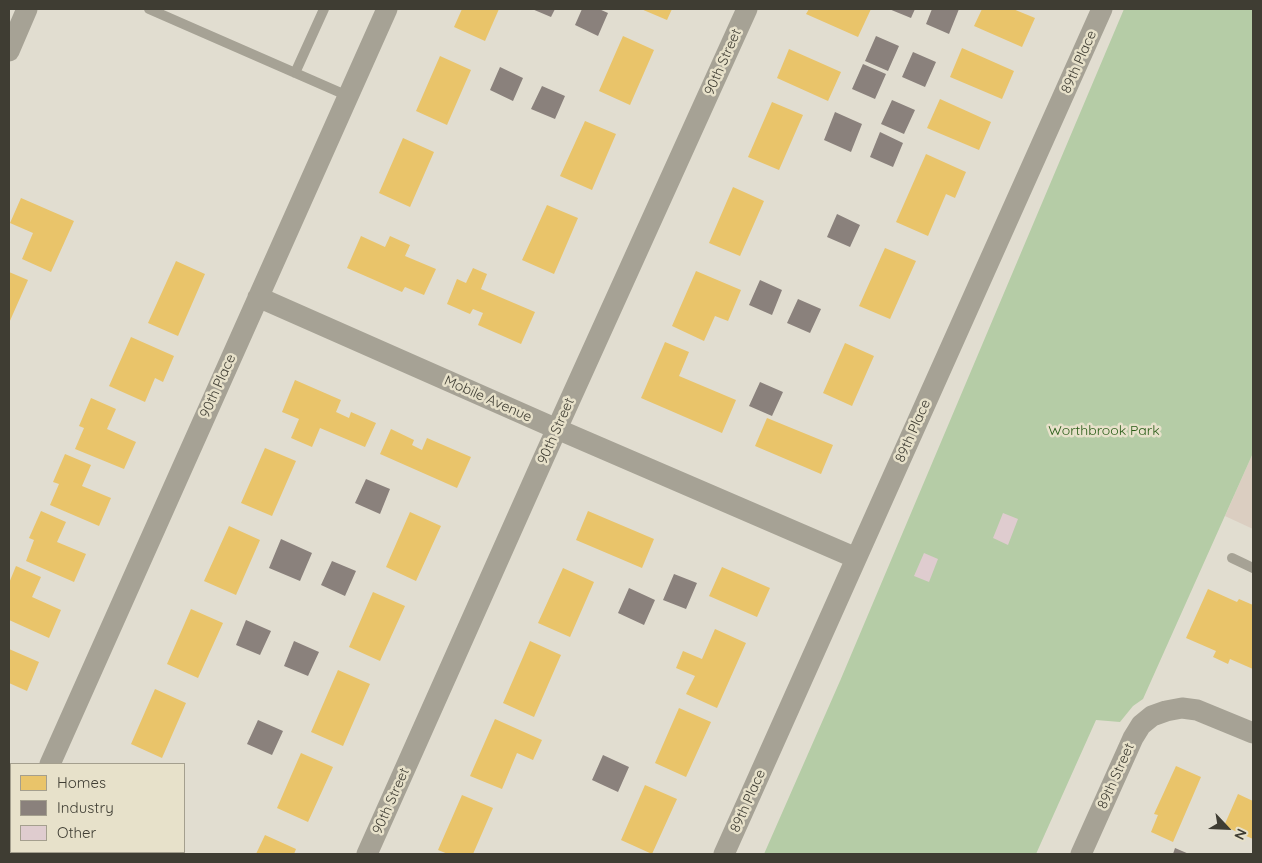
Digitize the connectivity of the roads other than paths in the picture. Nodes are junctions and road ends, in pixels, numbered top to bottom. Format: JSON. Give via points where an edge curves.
{"nodes":[{"id":1,"x":27,"y":9,"type":"edge"},
{"id":2,"x":149,"y":9,"type":"edge"},
{"id":3,"x":324,"y":9,"type":"edge"},
{"id":4,"x":387,"y":9,"type":"edge"},
{"id":5,"x":747,"y":9,"type":"edge"},
{"id":6,"x":1102,"y":9,"type":"edge"},
{"id":7,"x":9,"y":51,"type":"edge"},
{"id":8,"x":295,"y":73,"type":"junction"},
{"id":9,"x":348,"y":96,"type":"junction"},
{"id":10,"x":258,"y":297,"type":"junction"},
{"id":11,"x":557,"y":429,"type":"junction"},
{"id":12,"x":856,"y":558,"type":"junction"},
{"id":13,"x":1232,"y":558,"type":"dead end"},
{"id":14,"x":1253,"y":568,"type":"edge"},
{"id":15,"x":1253,"y":733,"type":"edge"},
{"id":16,"x":50,"y":763,"type":"edge"},
{"id":17,"x":367,"y":854,"type":"edge"},
{"id":18,"x":724,"y":854,"type":"edge"},
{"id":19,"x":1081,"y":854,"type":"edge"}],
"edges":[{"from":1,"to":7,"type":"street"},
{"from":2,"to":8,"type":"lane"},
{"from":3,"to":8,"type":"lane"},
{"from":4,"to":9,"type":"street","name":"90th Place"},
{"from":5,"to":11,"type":"street","name":"90th Street"},
{"from":6,"to":12,"type":"street","name":"89th Place"},
{"from":8,"to":9,"type":"lane"},
{"from":9,"to":10,"type":"street","name":"90th Place"},
{"from":10,"to":11,"type":"street","name":"Mobile Avenue"},
{"from":10,"to":16,"type":"street","name":"90th Place"},
{"from":11,"to":12,"type":"street","name":"Mobile Avenue"},
{"from":11,"to":17,"type":"street","name":"90th Street"},
{"from":12,"to":18,"type":"street","name":"89th Place"},
{"from":13,"to":14,"type":"lane"},
{"from":15,"to":19,"type":"street","name":"89th Street","via":[[1197,710],[1182,708],[1152,716],[1132,738]]}]}
